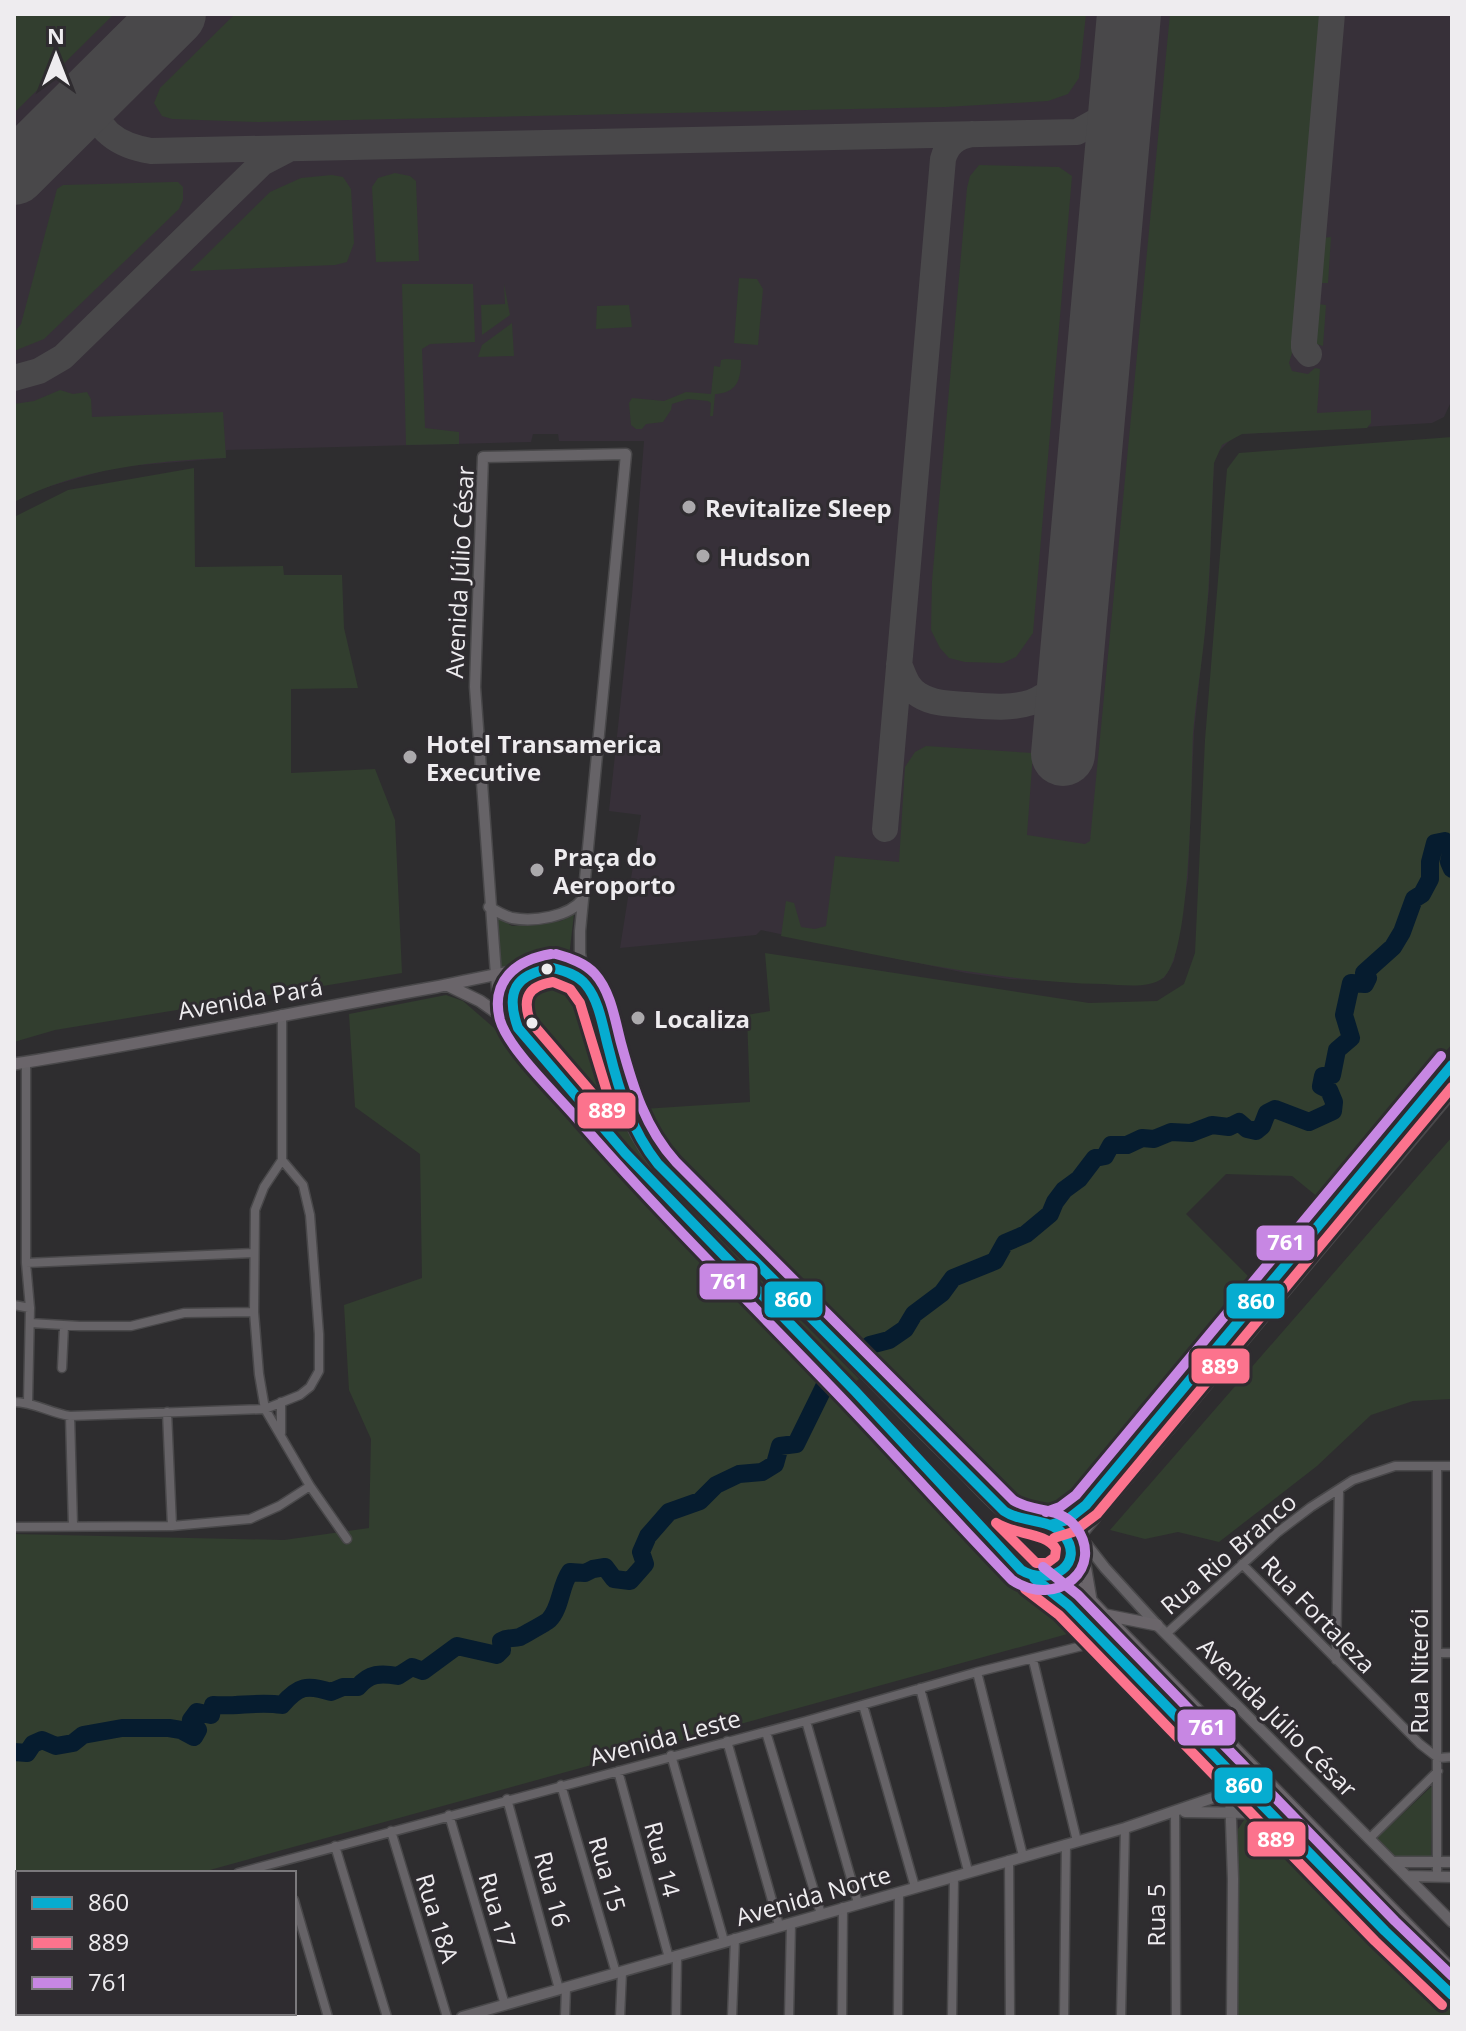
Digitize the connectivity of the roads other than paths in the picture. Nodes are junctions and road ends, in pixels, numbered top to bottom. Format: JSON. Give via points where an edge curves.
{"nodes":[{"id":1,"x":584,"y":897,"type":"junction"},
{"id":2,"x":489,"y":907,"type":"junction"},
{"id":3,"x":536,"y":969,"type":"junction"},
{"id":4,"x":495,"y":977,"type":"junction"},
{"id":5,"x":447,"y":985,"type":"junction"},
{"id":6,"x":585,"y":985,"type":"junction"},
{"id":7,"x":282,"y":1014,"type":"junction"},
{"id":8,"x":499,"y":1016,"type":"junction"},
{"id":9,"x":518,"y":1028,"type":"junction"},
{"id":10,"x":20,"y":1063,"type":"edge"},
{"id":11,"x":1452,"y":1065,"type":"edge"},
{"id":12,"x":1452,"y":1092,"type":"edge"},
{"id":13,"x":282,"y":1160,"type":"junction"},
{"id":14,"x":27,"y":1185,"type":"junction"},
{"id":15,"x":14,"y":1186,"type":"edge"},
{"id":16,"x":253,"y":1253,"type":"junction"},
{"id":17,"x":26,"y":1266,"type":"junction"},
{"id":18,"x":14,"y":1269,"type":"edge"},
{"id":19,"x":14,"y":1305,"type":"edge"},
{"id":20,"x":30,"y":1308,"type":"junction"},
{"id":21,"x":254,"y":1312,"type":"junction"},
{"id":22,"x":30,"y":1323,"type":"junction"},
{"id":23,"x":64,"y":1326,"type":"junction"},
{"id":24,"x":62,"y":1368,"type":"dead end"},
{"id":25,"x":14,"y":1402,"type":"edge"},
{"id":26,"x":28,"y":1402,"type":"junction"},
{"id":27,"x":281,"y":1402,"type":"junction"},
{"id":28,"x":265,"y":1409,"type":"junction"},
{"id":29,"x":167,"y":1412,"type":"junction"},
{"id":30,"x":70,"y":1416,"type":"junction"},
{"id":31,"x":281,"y":1436,"type":"junction"},
{"id":32,"x":1437,"y":1466,"type":"junction"},
{"id":33,"x":1452,"y":1466,"type":"edge"},
{"id":34,"x":310,"y":1486,"type":"junction"},
{"id":35,"x":1339,"y":1491,"type":"junction"},
{"id":36,"x":1046,"y":1525,"type":"junction"},
{"id":37,"x":73,"y":1526,"type":"junction"},
{"id":38,"x":172,"y":1526,"type":"junction"},
{"id":39,"x":14,"y":1527,"type":"edge"},
{"id":40,"x":1080,"y":1536,"type":"junction"},
{"id":41,"x":347,"y":1539,"type":"dead end"},
{"id":42,"x":1070,"y":1548,"type":"junction"},
{"id":43,"x":1017,"y":1563,"type":"junction"},
{"id":44,"x":1067,"y":1563,"type":"junction"},
{"id":45,"x":1242,"y":1564,"type":"junction"},
{"id":46,"x":1034,"y":1578,"type":"junction"},
{"id":47,"x":1091,"y":1600,"type":"junction"},
{"id":48,"x":1104,"y":1614,"type":"junction"},
{"id":49,"x":1157,"y":1625,"type":"junction"},
{"id":50,"x":1166,"y":1634,"type":"junction"},
{"id":51,"x":1102,"y":1641,"type":"junction"},
{"id":52,"x":1439,"y":1653,"type":"junction"},
{"id":53,"x":1452,"y":1653,"type":"edge"},
{"id":54,"x":1033,"y":1660,"type":"junction"},
{"id":55,"x":1336,"y":1660,"type":"junction"},
{"id":56,"x":977,"y":1672,"type":"junction"},
{"id":57,"x":920,"y":1688,"type":"junction"},
{"id":58,"x":863,"y":1705,"type":"junction"},
{"id":59,"x":806,"y":1721,"type":"junction"},
{"id":60,"x":766,"y":1732,"type":"junction"},
{"id":61,"x":727,"y":1741,"type":"junction"},
{"id":62,"x":671,"y":1755,"type":"junction"},
{"id":63,"x":1452,"y":1757,"type":"edge"},
{"id":64,"x":1438,"y":1758,"type":"junction"},
{"id":65,"x":618,"y":1771,"type":"junction"},
{"id":66,"x":1438,"y":1771,"type":"junction"},
{"id":67,"x":561,"y":1785,"type":"junction"},
{"id":68,"x":1245,"y":1787,"type":"junction"},
{"id":69,"x":1230,"y":1793,"type":"junction"},
{"id":70,"x":507,"y":1799,"type":"junction"},
{"id":71,"x":1175,"y":1812,"type":"junction"},
{"id":72,"x":1207,"y":1812,"type":"junction"},
{"id":73,"x":1231,"y":1812,"type":"junction"},
{"id":74,"x":449,"y":1815,"type":"junction"},
{"id":75,"x":1278,"y":1819,"type":"junction"},
{"id":76,"x":1125,"y":1828,"type":"junction"},
{"id":77,"x":391,"y":1831,"type":"junction"},
{"id":78,"x":1369,"y":1839,"type":"junction"},
{"id":79,"x":1232,"y":1840,"type":"junction"},
{"id":80,"x":1072,"y":1842,"type":"junction"},
{"id":81,"x":335,"y":1846,"type":"junction"},
{"id":82,"x":1023,"y":1856,"type":"junction"},
{"id":83,"x":1009,"y":1860,"type":"junction"},
{"id":84,"x":283,"y":1862,"type":"junction"},
{"id":85,"x":1394,"y":1862,"type":"junction"},
{"id":86,"x":1437,"y":1862,"type":"junction"},
{"id":87,"x":1452,"y":1862,"type":"edge"},
{"id":88,"x":246,"y":1871,"type":"edge"},
{"id":89,"x":285,"y":1871,"type":"edge"},
{"id":90,"x":968,"y":1871,"type":"junction"},
{"id":91,"x":954,"y":1876,"type":"junction"},
{"id":92,"x":1408,"y":1876,"type":"junction"},
{"id":93,"x":1437,"y":1877,"type":"junction"},
{"id":94,"x":1452,"y":1877,"type":"edge"},
{"id":95,"x":915,"y":1887,"type":"junction"},
{"id":96,"x":899,"y":1892,"type":"junction"},
{"id":97,"x":858,"y":1903,"type":"junction"},
{"id":98,"x":296,"y":1907,"type":"edge"},
{"id":99,"x":843,"y":1907,"type":"junction"},
{"id":100,"x":821,"y":1914,"type":"junction"},
{"id":101,"x":1452,"y":1922,"type":"edge"},
{"id":102,"x":785,"y":1924,"type":"junction"},
{"id":103,"x":730,"y":1940,"type":"junction"},
{"id":104,"x":673,"y":1956,"type":"junction"},
{"id":105,"x":1452,"y":1970,"type":"edge"},
{"id":106,"x":619,"y":1972,"type":"junction"},
{"id":107,"x":563,"y":1988,"type":"junction"},
{"id":108,"x":1452,"y":1995,"type":"edge"},
{"id":109,"x":504,"y":2011,"type":"edge"},
{"id":110,"x":328,"y":2017,"type":"edge"},
{"id":111,"x":387,"y":2017,"type":"edge"},
{"id":112,"x":447,"y":2017,"type":"edge"},
{"id":113,"x":462,"y":2017,"type":"edge"},
{"id":114,"x":565,"y":2017,"type":"edge"},
{"id":115,"x":620,"y":2017,"type":"edge"},
{"id":116,"x":676,"y":2017,"type":"edge"},
{"id":117,"x":732,"y":2017,"type":"edge"},
{"id":118,"x":789,"y":2017,"type":"edge"},
{"id":119,"x":842,"y":2017,"type":"edge"},
{"id":120,"x":898,"y":2017,"type":"edge"},
{"id":121,"x":952,"y":2017,"type":"edge"},
{"id":122,"x":1010,"y":2017,"type":"edge"},
{"id":123,"x":1064,"y":2017,"type":"edge"},
{"id":124,"x":1121,"y":2017,"type":"edge"},
{"id":125,"x":1176,"y":2017,"type":"edge"},
{"id":126,"x":1232,"y":2017,"type":"edge"}],
"edges":[{"from":1,"to":2,"type":"street","via":[[575,909],[533,918],[513,918]]},
{"from":1,"to":2,"type":"street","name":"Avenida Júlio César","via":[[626,454],[483,457],[475,687]]},
{"from":1,"to":6,"type":"street","name":"Avenida Júlio César","via":[[580,953]]},
{"from":2,"to":4,"type":"street","name":"Avenida Júlio César"},
{"from":3,"to":4,"type":"main road"},
{"from":3,"to":6,"type":"main road","via":[[561,969]]},
{"from":3,"to":9,"type":"main road","via":[[514,988],[511,1013]]},
{"from":4,"to":5,"type":"main road","name":"Avenida Pará"},
{"from":4,"to":8,"type":"street","name":"Avenida Júlio César"},
{"from":5,"to":7,"type":"main road","name":"Avenida Pará"},
{"from":5,"to":8,"type":"main road"},
{"from":6,"to":36,"type":"main road","name":"Avenida Júlio César","via":[[626,1110],[653,1160],[1011,1517]]},
{"from":7,"to":10,"type":"main road","name":"Avenida Pará"},
{"from":7,"to":13,"type":"street"},
{"from":8,"to":9,"type":"main road"},
{"from":9,"to":43,"type":"main road","via":[[625,1153]]},
{"from":10,"to":14,"type":"street"},
{"from":11,"to":36,"type":"street","via":[[1086,1505],[1067,1520]]},
{"from":12,"to":40,"type":"street"},
{"from":13,"to":16,"type":"street","via":[[255,1210]]},
{"from":13,"to":27,"type":"street","via":[[306,1192],[319,1371],[300,1395]]},
{"from":14,"to":15,"type":"street"},
{"from":14,"to":17,"type":"street"},
{"from":16,"to":17,"type":"street"},
{"from":16,"to":21,"type":"street"},
{"from":17,"to":18,"type":"street"},
{"from":17,"to":20,"type":"street"},
{"from":19,"to":20,"type":"street"},
{"from":20,"to":22,"type":"street"},
{"from":21,"to":23,"type":"street","via":[[184,1313],[131,1326]]},
{"from":21,"to":28,"type":"street"},
{"from":22,"to":23,"type":"street"},
{"from":22,"to":26,"type":"street"},
{"from":23,"to":24,"type":"street"},
{"from":25,"to":26,"type":"street"},
{"from":26,"to":30,"type":"street"},
{"from":27,"to":28,"type":"street"},
{"from":27,"to":31,"type":"street"},
{"from":28,"to":29,"type":"street"},
{"from":28,"to":31,"type":"street"},
{"from":29,"to":30,"type":"street"},
{"from":29,"to":38,"type":"street"},
{"from":30,"to":37,"type":"street"},
{"from":31,"to":34,"type":"street"},
{"from":32,"to":33,"type":"street","name":"Rua Rio Branco"},
{"from":32,"to":35,"type":"street","name":"Rua Rio Branco","via":[[1381,1469]]},
{"from":32,"to":52,"type":"street","name":"Rua Niterói"},
{"from":34,"to":38,"type":"street","via":[[250,1519]]},
{"from":34,"to":41,"type":"street"},
{"from":35,"to":45,"type":"street","name":"Rua Rio Branco","via":[[1311,1507]]},
{"from":35,"to":55,"type":"street"},
{"from":36,"to":42,"type":"main road","via":[[1063,1534]]},
{"from":36,"to":43,"type":"main road","via":[[1027,1528],[1017,1540]]},
{"from":37,"to":38,"type":"street"},
{"from":37,"to":39,"type":"street"},
{"from":40,"to":42,"type":"street"},
{"from":40,"to":47,"type":"main road"},
{"from":40,"to":49,"type":"street","name":"Avenida Júlio César"},
{"from":42,"to":44,"type":"main road"},
{"from":43,"to":46,"type":"main road"},
{"from":44,"to":46,"type":"main road","via":[[1050,1578]]},
{"from":44,"to":47,"type":"main road","via":[[1070,1578]]},
{"from":45,"to":50,"type":"street","name":"Rua Rio Branco"},
{"from":45,"to":55,"type":"street","name":"Rua Fortaleza"},
{"from":46,"to":51,"type":"main road"},
{"from":47,"to":48,"type":"main road"},
{"from":48,"to":49,"type":"main road"},
{"from":48,"to":105,"type":"main road"},
{"from":49,"to":50,"type":"street","name":"Avenida Júlio César"},
{"from":50,"to":78,"type":"street","name":"Avenida Júlio César"},
{"from":51,"to":54,"type":"street","name":"Avenida Leste"},
{"from":51,"to":68,"type":"main road"},
{"from":52,"to":53,"type":"street"},
{"from":52,"to":64,"type":"street","name":"Rua Niterói"},
{"from":54,"to":56,"type":"street","name":"Avenida Leste"},
{"from":54,"to":80,"type":"street"},
{"from":55,"to":64,"type":"street","name":"Rua Fortaleza"},
{"from":56,"to":57,"type":"street","name":"Avenida Leste"},
{"from":56,"to":82,"type":"street"},
{"from":57,"to":58,"type":"street","name":"Avenida Leste"},
{"from":57,"to":90,"type":"street"},
{"from":58,"to":59,"type":"street","name":"Avenida Leste"},
{"from":58,"to":95,"type":"street"},
{"from":59,"to":60,"type":"street","name":"Avenida Leste"},
{"from":59,"to":97,"type":"street"},
{"from":60,"to":61,"type":"street","name":"Avenida Leste"},
{"from":60,"to":100,"type":"street"},
{"from":61,"to":62,"type":"street","name":"Avenida Leste"},
{"from":61,"to":102,"type":"street"},
{"from":62,"to":65,"type":"street","name":"Avenida Leste"},
{"from":62,"to":103,"type":"street"},
{"from":63,"to":64,"type":"street"},
{"from":64,"to":66,"type":"street","name":"Rua Niterói"},
{"from":65,"to":67,"type":"street","name":"Avenida Leste"},
{"from":65,"to":104,"type":"street","name":"Rua 14"},
{"from":66,"to":78,"type":"street"},
{"from":66,"to":86,"type":"street","name":"Rua Niterói"},
{"from":67,"to":70,"type":"street","name":"Avenida Leste"},
{"from":67,"to":106,"type":"street","name":"Rua 15"},
{"from":68,"to":69,"type":"street","name":"Avenida Norte"},
{"from":68,"to":75,"type":"main road"},
{"from":69,"to":71,"type":"street","name":"Avenida Norte"},
{"from":69,"to":73,"type":"street"},
{"from":70,"to":74,"type":"street","name":"Avenida Leste"},
{"from":70,"to":107,"type":"street","name":"Rua 16"},
{"from":71,"to":72,"type":"street"},
{"from":71,"to":76,"type":"street","name":"Avenida Norte"},
{"from":71,"to":125,"type":"street","name":"Rua 5"},
{"from":72,"to":73,"type":"street"},
{"from":72,"to":79,"type":"street"},
{"from":73,"to":75,"type":"street"},
{"from":73,"to":79,"type":"street"},
{"from":74,"to":77,"type":"street","name":"Avenida Leste"},
{"from":74,"to":109,"type":"street","name":"Rua 17"},
{"from":75,"to":108,"type":"main road"},
{"from":76,"to":80,"type":"street","name":"Avenida Norte"},
{"from":76,"to":124,"type":"street"},
{"from":77,"to":81,"type":"street","name":"Avenida Leste"},
{"from":77,"to":112,"type":"street","name":"Rua 18A"},
{"from":78,"to":85,"type":"street","name":"Avenida Júlio César"},
{"from":79,"to":126,"type":"street"},
{"from":80,"to":82,"type":"street","name":"Avenida Norte"},
{"from":80,"to":123,"type":"street"},
{"from":81,"to":84,"type":"street","name":"Avenida Leste"},
{"from":81,"to":111,"type":"street"},
{"from":82,"to":83,"type":"street","name":"Avenida Norte"},
{"from":83,"to":90,"type":"street","name":"Avenida Norte"},
{"from":83,"to":122,"type":"street"},
{"from":84,"to":88,"type":"street","name":"Avenida Leste"},
{"from":84,"to":89,"type":"street"},
{"from":85,"to":86,"type":"street"},
{"from":85,"to":92,"type":"street","name":"Avenida Júlio César"},
{"from":86,"to":87,"type":"street"},
{"from":86,"to":93,"type":"street","name":"Rua Niterói"},
{"from":90,"to":91,"type":"street","name":"Avenida Norte"},
{"from":91,"to":95,"type":"street","name":"Avenida Norte"},
{"from":91,"to":121,"type":"street"},
{"from":92,"to":93,"type":"street"},
{"from":92,"to":101,"type":"street","name":"Avenida Júlio César"},
{"from":93,"to":94,"type":"street"},
{"from":95,"to":96,"type":"street","name":"Avenida Norte"},
{"from":96,"to":97,"type":"street","name":"Avenida Norte"},
{"from":96,"to":120,"type":"street"},
{"from":97,"to":99,"type":"street","name":"Avenida Norte"},
{"from":98,"to":110,"type":"street"},
{"from":99,"to":100,"type":"street","name":"Avenida Norte"},
{"from":99,"to":119,"type":"street"},
{"from":100,"to":102,"type":"street","name":"Avenida Norte"},
{"from":102,"to":103,"type":"street","name":"Avenida Norte"},
{"from":102,"to":118,"type":"street"},
{"from":103,"to":104,"type":"street","name":"Avenida Norte"},
{"from":103,"to":117,"type":"street"},
{"from":104,"to":106,"type":"street","name":"Avenida Norte"},
{"from":104,"to":116,"type":"street","name":"Rua 14"},
{"from":106,"to":107,"type":"street","name":"Avenida Norte"},
{"from":106,"to":115,"type":"street","name":"Rua 15"},
{"from":107,"to":109,"type":"street","name":"Avenida Norte"},
{"from":107,"to":114,"type":"street","name":"Rua 16"},
{"from":109,"to":113,"type":"street","name":"Avenida Norte"}]}
